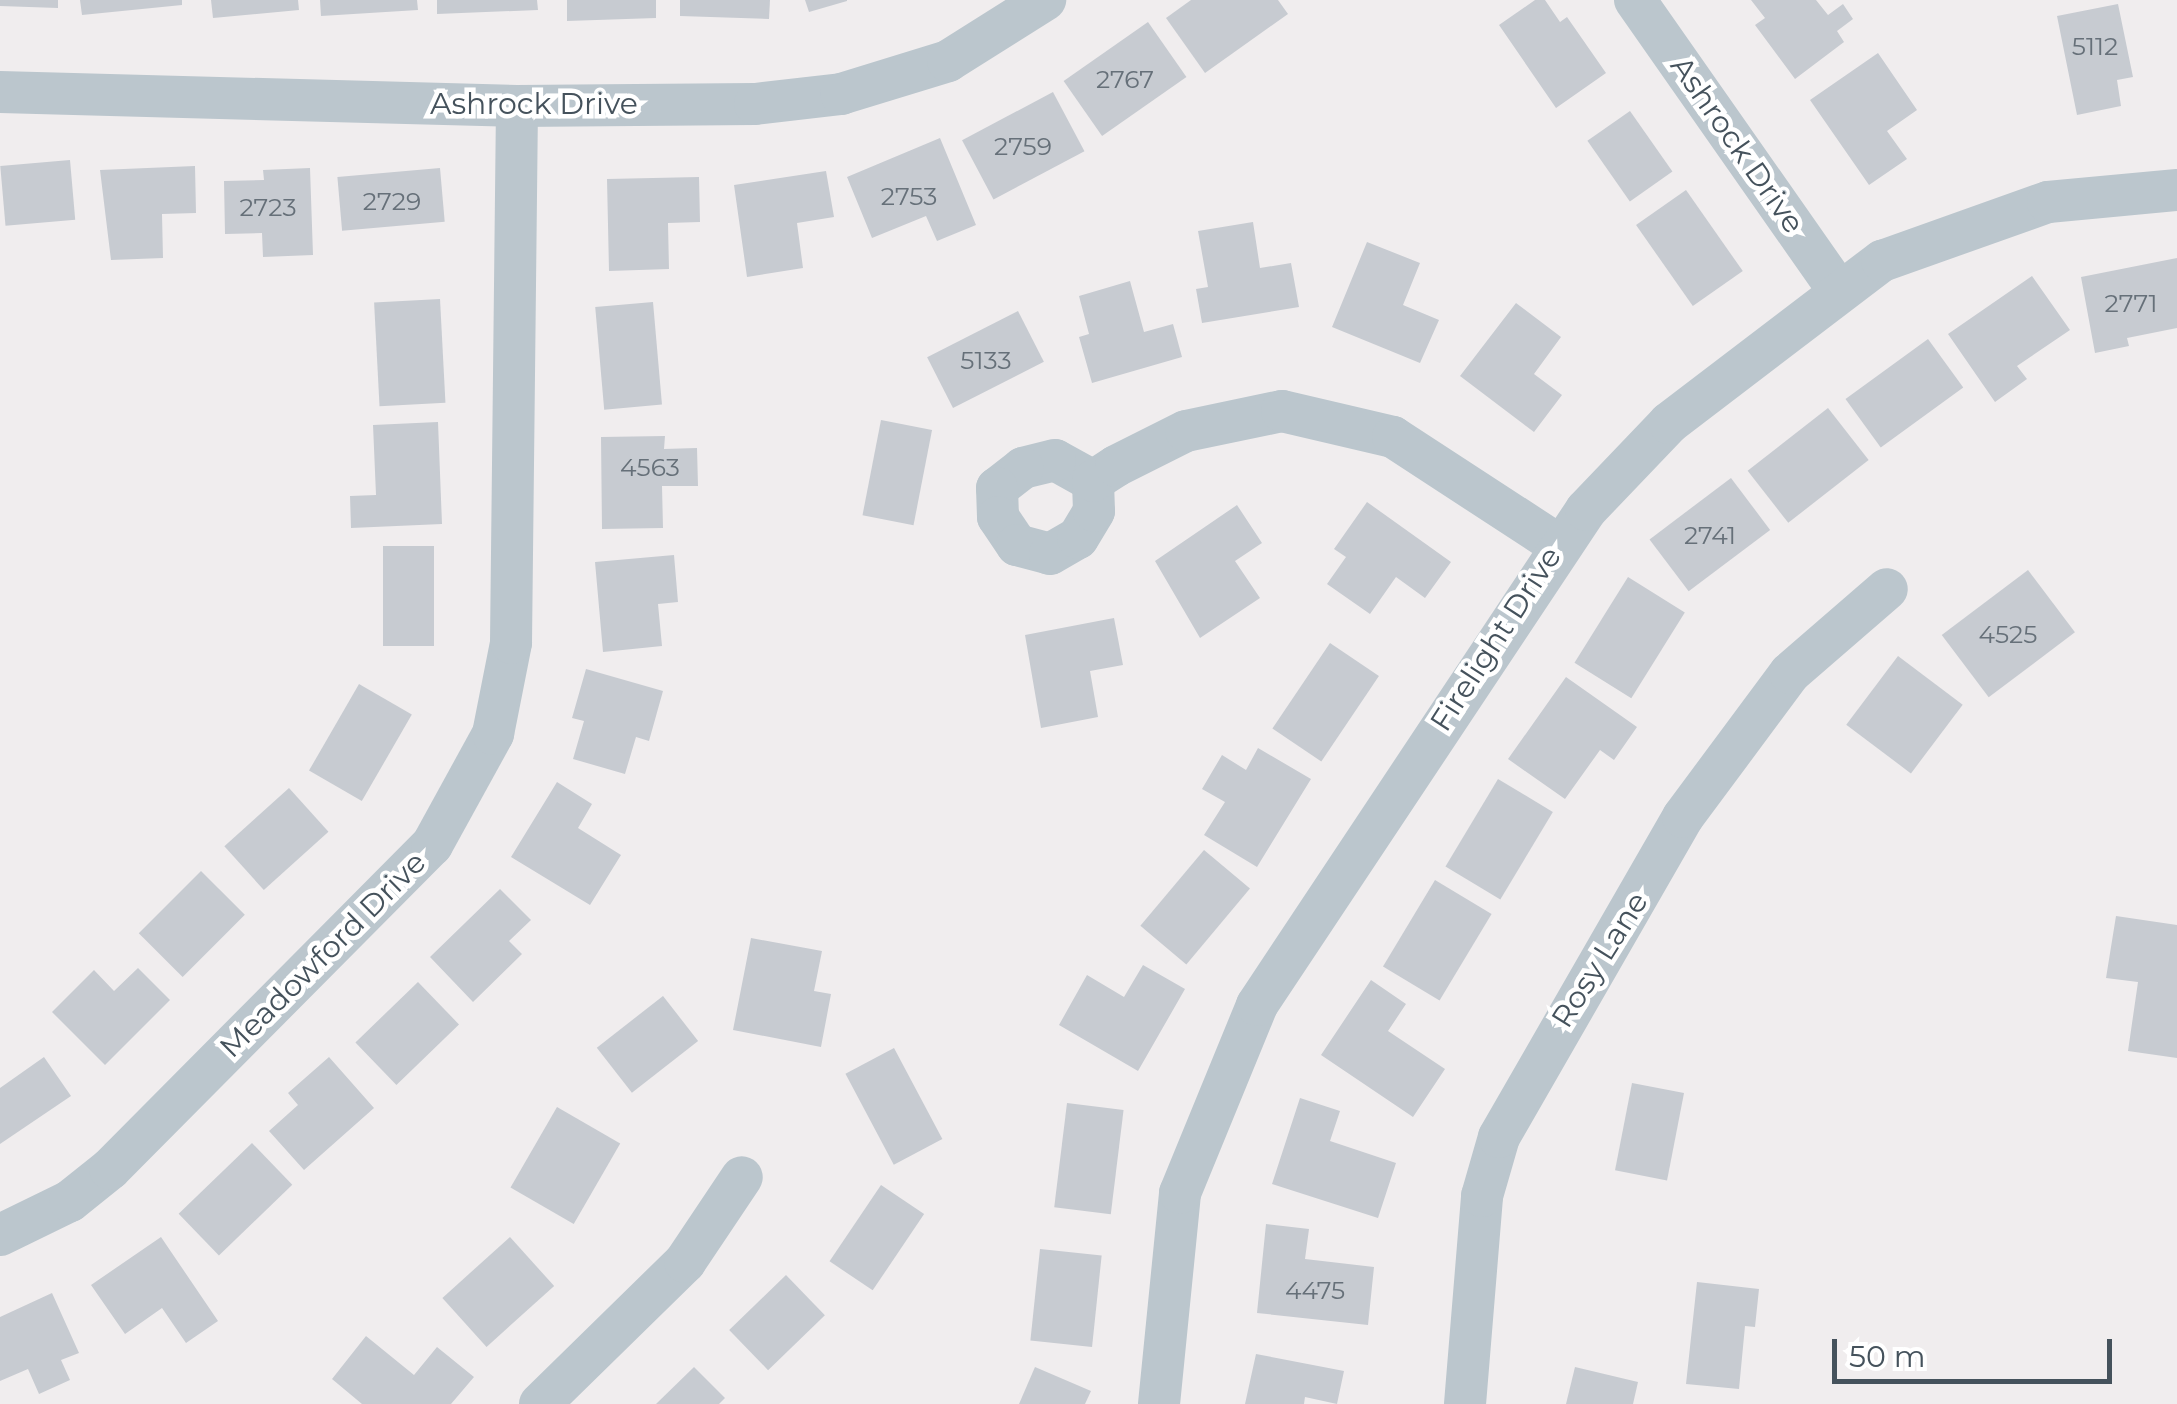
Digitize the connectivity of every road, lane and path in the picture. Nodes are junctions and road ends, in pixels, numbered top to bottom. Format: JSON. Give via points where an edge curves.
{"nodes":[{"id":1,"x":1046,"y":0,"type":"edge"},
{"id":2,"x":1635,"y":0,"type":"edge"},
{"id":3,"x":0,"y":92,"type":"edge"},
{"id":4,"x":517,"y":106,"type":"junction"},
{"id":5,"x":2177,"y":190,"type":"edge"},
{"id":6,"x":1838,"y":290,"type":"junction"},
{"id":7,"x":1093,"y":481,"type":"dead end"},
{"id":8,"x":1557,"y":544,"type":"junction"},
{"id":9,"x":1887,"y":589,"type":"dead end"},
{"id":10,"x":742,"y":1177,"type":"dead end"},
{"id":11,"x":0,"y":1236,"type":"edge"},
{"id":12,"x":540,"y":1404,"type":"edge"},
{"id":13,"x":1159,"y":1404,"type":"edge"},
{"id":14,"x":1465,"y":1404,"type":"edge"}],
"edges":[{"from":1,"to":4,"type":"street","name":"Ashrock Drive","via":[[948,61],[841,94],[754,104]]},
{"from":2,"to":6,"type":"street","name":"Ashrock Drive"},
{"from":3,"to":4,"type":"street","name":"Ashrock Drive"},
{"from":4,"to":11,"type":"street","name":"Meadowford Drive","via":[[510,643],[493,734],[432,844],[392,885],[110,1169],[70,1201]]},
{"from":5,"to":6,"type":"street","name":"Firelight Drive","via":[[2079,195],[1992,217],[1920,242]]},
{"from":6,"to":8,"type":"street","name":"Firelight Drive","via":[[1670,423]]},
{"from":7,"to":8,"type":"street","via":[[1186,431],[1282,411],[1393,437]]},
{"from":8,"to":13,"type":"street","name":"Firelight Drive","via":[[1257,1005],[1180,1193]]},
{"from":9,"to":14,"type":"street","name":"Rosy Lane","via":[[1790,673],[1683,817],[1498,1136],[1482,1196]]},
{"from":10,"to":12,"type":"street","via":[[686,1262]]}]}
